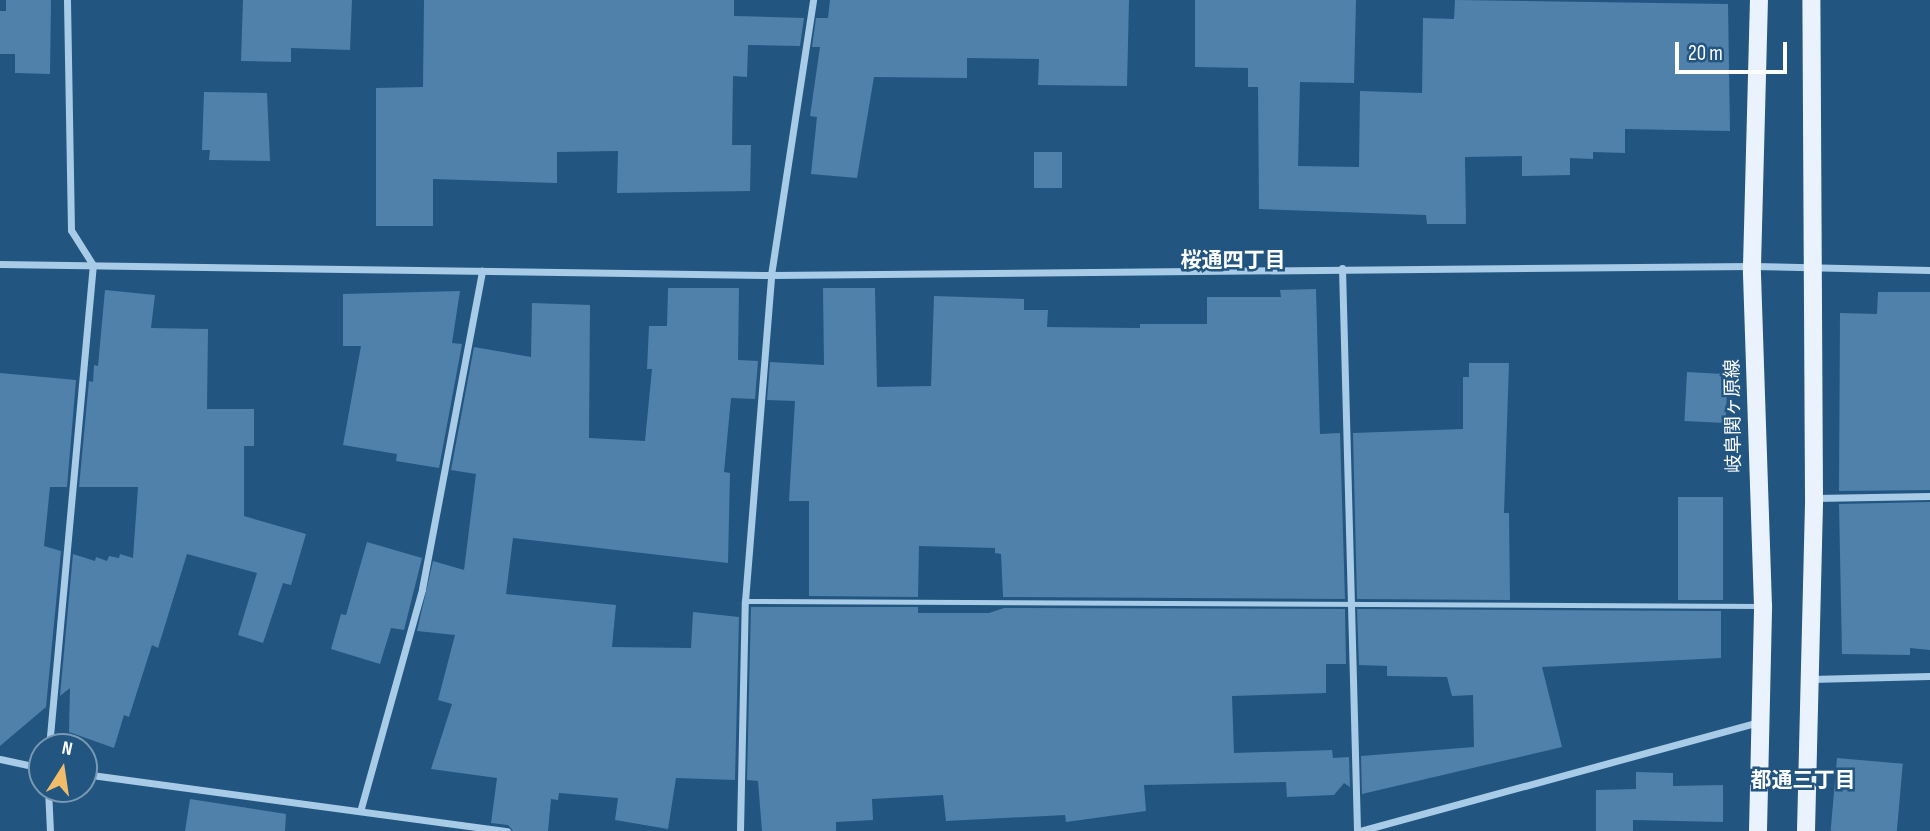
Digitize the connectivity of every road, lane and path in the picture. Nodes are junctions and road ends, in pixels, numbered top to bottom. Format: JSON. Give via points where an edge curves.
{"nodes":[{"id":1,"x":67,"y":0,"type":"edge"},
{"id":2,"x":814,"y":0,"type":"edge"},
{"id":3,"x":1759,"y":0,"type":"edge"},
{"id":4,"x":1811,"y":0,"type":"edge"},
{"id":5,"x":0,"y":264,"type":"edge"},
{"id":6,"x":93,"y":265,"type":"junction"},
{"id":7,"x":1752,"y":265,"type":"junction"},
{"id":8,"x":1342,"y":268,"type":"junction"},
{"id":9,"x":1812,"y":268,"type":"junction"},
{"id":10,"x":1930,"y":270,"type":"edge"},
{"id":11,"x":482,"y":271,"type":"junction"},
{"id":12,"x":771,"y":275,"type":"junction"},
{"id":13,"x":1930,"y":496,"type":"edge"},
{"id":14,"x":1814,"y":498,"type":"junction"},
{"id":15,"x":746,"y":601,"type":"junction"},
{"id":16,"x":1351,"y":604,"type":"junction"},
{"id":17,"x":1763,"y":606,"type":"junction"},
{"id":18,"x":1930,"y":676,"type":"edge"},
{"id":19,"x":1807,"y":679,"type":"junction"},
{"id":20,"x":1762,"y":720,"type":"junction"},
{"id":21,"x":51,"y":733,"type":"edge"},
{"id":22,"x":0,"y":759,"type":"edge"},
{"id":23,"x":28,"y":765,"type":"edge"},
{"id":24,"x":98,"y":776,"type":"edge"},
{"id":25,"x":49,"y":803,"type":"edge"},
{"id":26,"x":360,"y":808,"type":"junction"},
{"id":27,"x":50,"y":831,"type":"edge"},
{"id":28,"x":507,"y":831,"type":"edge"},
{"id":29,"x":740,"y":831,"type":"edge"},
{"id":30,"x":1359,"y":831,"type":"edge"},
{"id":31,"x":1758,"y":831,"type":"edge"},
{"id":32,"x":1806,"y":831,"type":"edge"}],
"edges":[{"from":1,"to":6,"type":"street","via":[[71,230]]},
{"from":2,"to":12,"type":"street"},
{"from":3,"to":7,"type":"main road","name":"岐阜関ヶ原線"},
{"from":4,"to":9,"type":"main road"},
{"from":5,"to":6,"type":"street"},
{"from":6,"to":11,"type":"street"},
{"from":6,"to":21,"type":"street"},
{"from":7,"to":8,"type":"street"},
{"from":7,"to":9,"type":"street"},
{"from":7,"to":17,"type":"main road","name":"岐阜関ヶ原線"},
{"from":8,"to":12,"type":"street"},
{"from":8,"to":16,"type":"street"},
{"from":9,"to":10,"type":"street"},
{"from":9,"to":14,"type":"main road"},
{"from":11,"to":12,"type":"street"},
{"from":11,"to":26,"type":"street","via":[[422,589]]},
{"from":12,"to":15,"type":"street"},
{"from":13,"to":14,"type":"street"},
{"from":14,"to":19,"type":"main road"},
{"from":15,"to":16,"type":"lane"},
{"from":15,"to":29,"type":"street"},
{"from":16,"to":17,"type":"lane"},
{"from":16,"to":30,"type":"street"},
{"from":17,"to":20,"type":"main road","name":"岐阜関ヶ原線"},
{"from":18,"to":19,"type":"street"},
{"from":19,"to":32,"type":"main road"},
{"from":20,"to":30,"type":"street"},
{"from":20,"to":31,"type":"main road","name":"岐阜関ヶ原線"},
{"from":22,"to":23,"type":"street"},
{"from":24,"to":26,"type":"street"},
{"from":25,"to":27,"type":"street"},
{"from":26,"to":28,"type":"street"}]}
